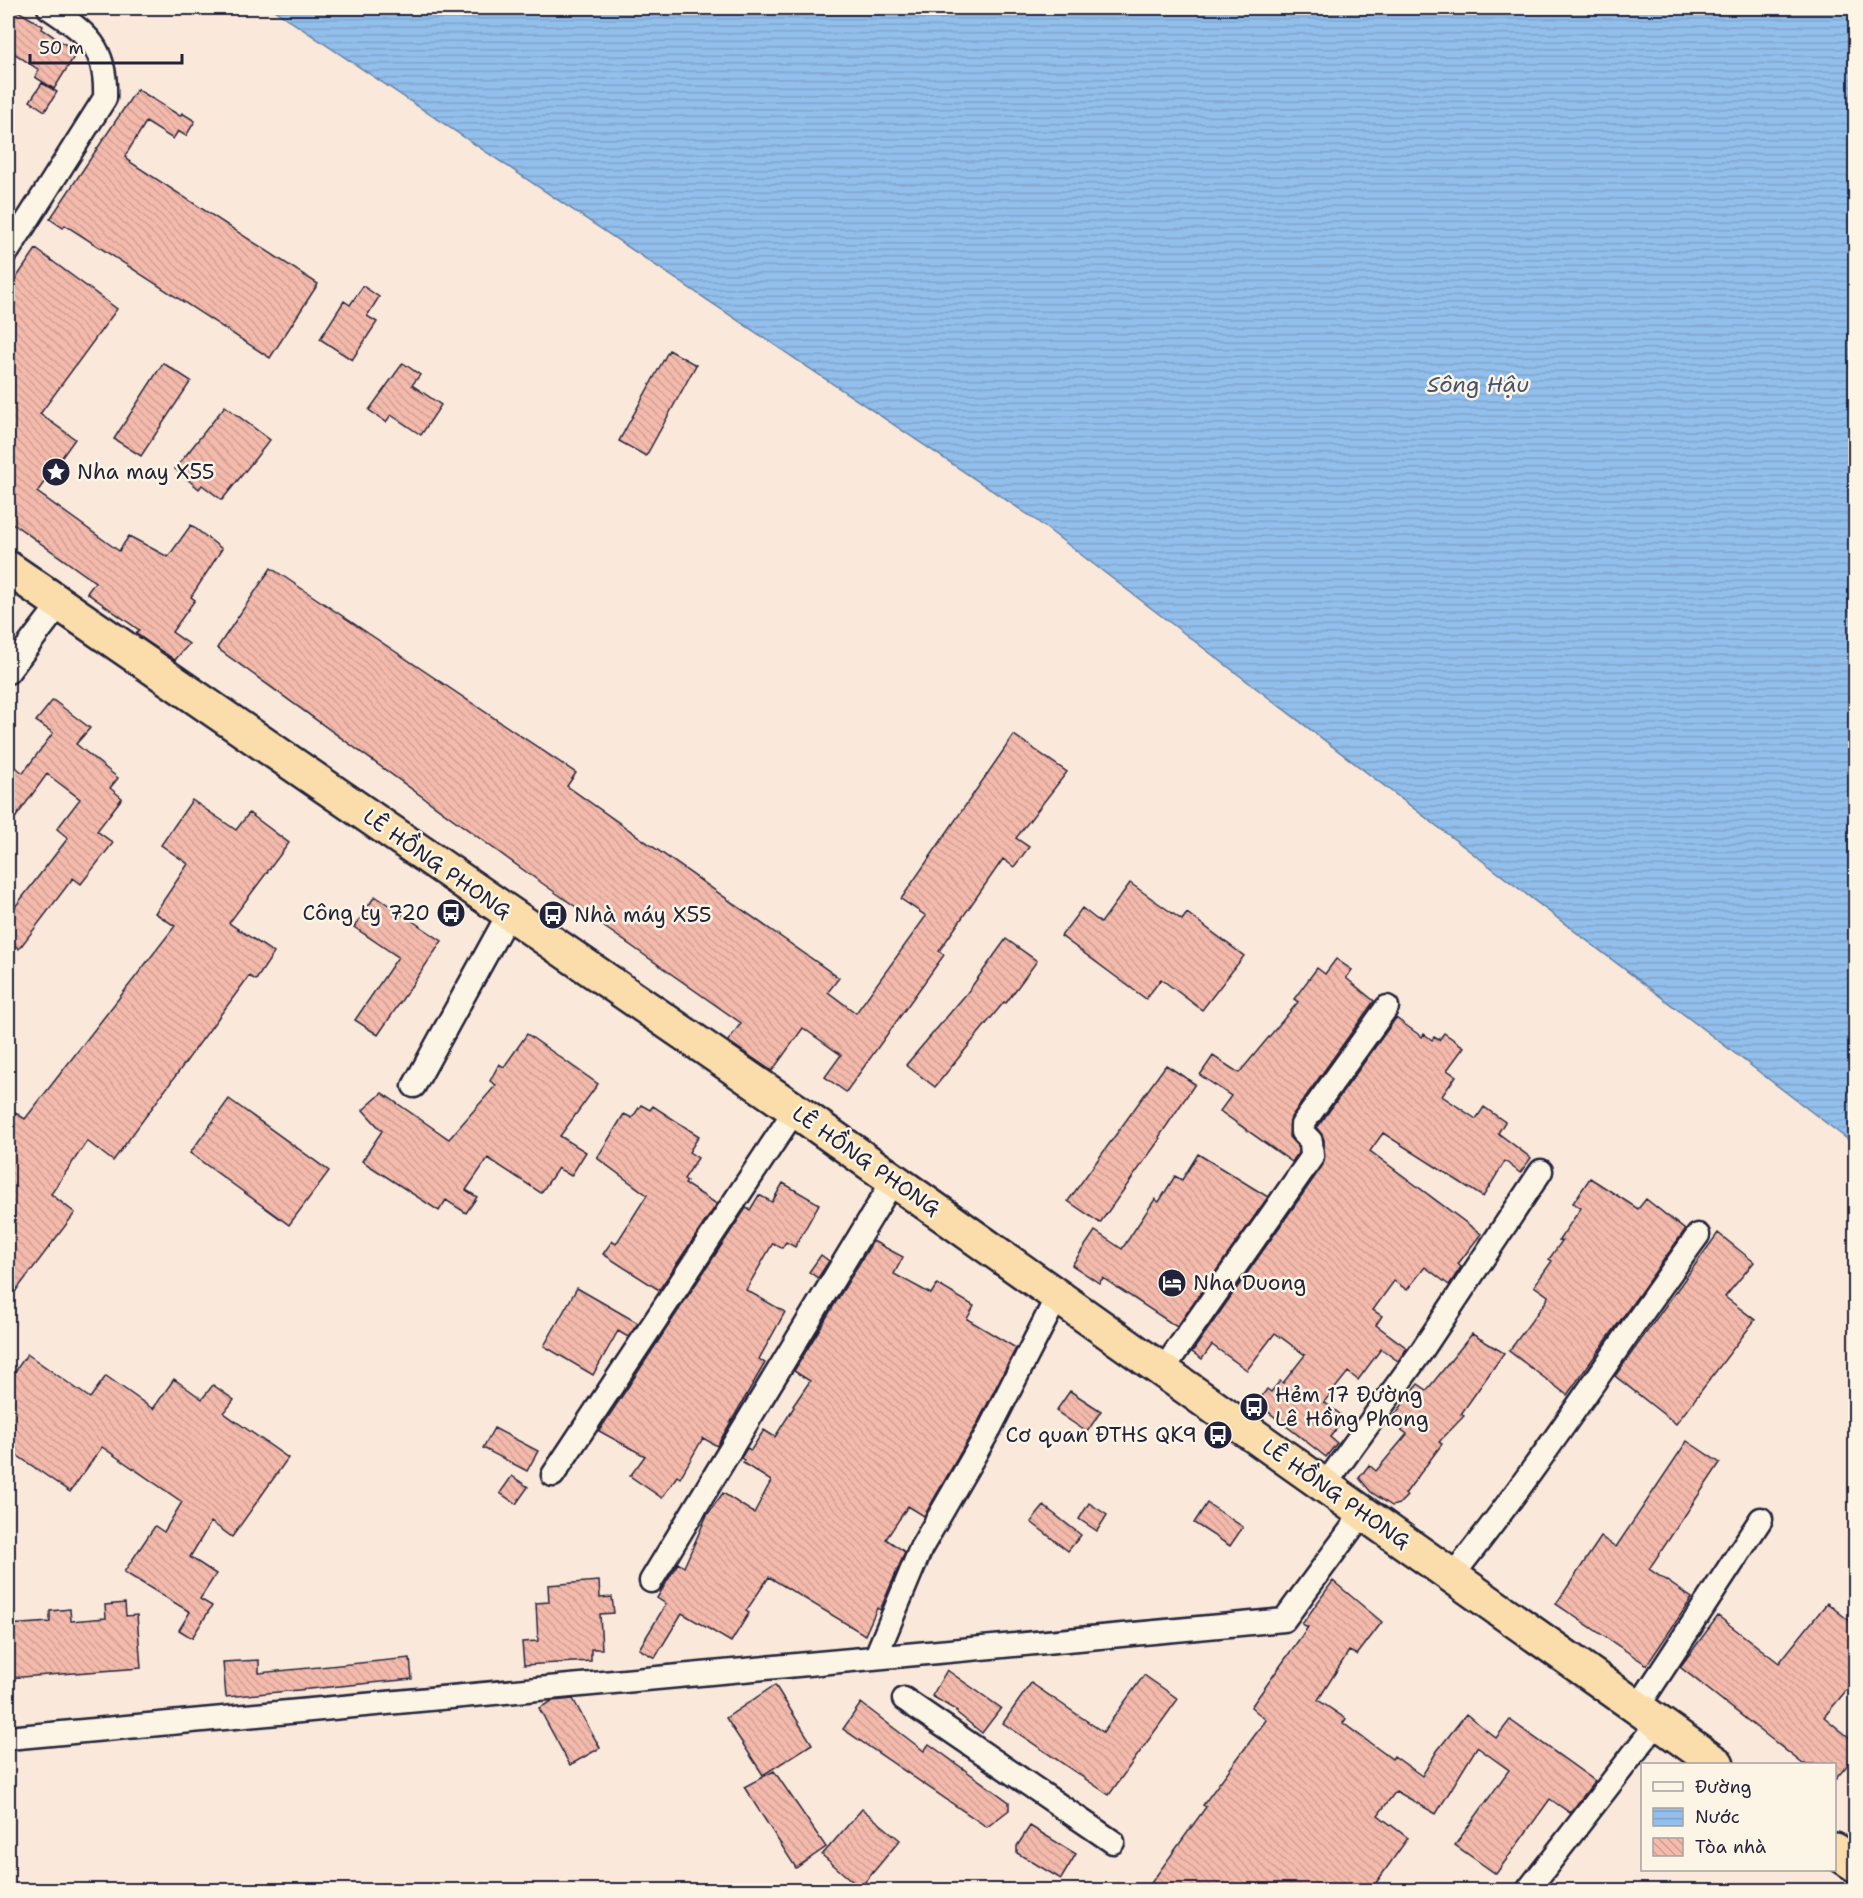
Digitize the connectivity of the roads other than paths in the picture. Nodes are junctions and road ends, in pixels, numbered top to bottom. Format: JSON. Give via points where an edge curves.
{"nodes":[{"id":1,"x":49,"y":8,"type":"edge"},
{"id":2,"x":8,"y":251,"type":"edge"},
{"id":3,"x":8,"y":568,"type":"edge"},
{"id":4,"x":60,"y":604,"type":"junction"},
{"id":5,"x":8,"y":672,"type":"edge"},
{"id":6,"x":509,"y":913,"type":"junction"},
{"id":7,"x":1387,"y":1007,"type":"dead end"},
{"id":8,"x":414,"y":1086,"type":"dead end"},
{"id":9,"x":795,"y":1110,"type":"junction"},
{"id":10,"x":1541,"y":1171,"type":"dead end"},
{"id":11,"x":893,"y":1181,"type":"junction"},
{"id":12,"x":1698,"y":1234,"type":"dead end"},
{"id":13,"x":1057,"y":1297,"type":"junction"},
{"id":14,"x":1162,"y":1371,"type":"junction"},
{"id":15,"x":553,"y":1475,"type":"dead end"},
{"id":16,"x":1324,"y":1486,"type":"junction"},
{"id":17,"x":1363,"y":1513,"type":"junction"},
{"id":18,"x":1761,"y":1518,"type":"dead end"},
{"id":19,"x":1452,"y":1576,"type":"junction"},
{"id":20,"x":651,"y":1581,"type":"dead end"},
{"id":21,"x":876,"y":1656,"type":"junction"},
{"id":22,"x":904,"y":1699,"type":"dead end"},
{"id":23,"x":1648,"y":1715,"type":"junction"},
{"id":24,"x":8,"y":1738,"type":"edge"},
{"id":25,"x":1716,"y":1763,"type":"edge"},
{"id":26,"x":1113,"y":1842,"type":"dead end"},
{"id":27,"x":1836,"y":1851,"type":"edge"},
{"id":28,"x":1856,"y":1865,"type":"edge"},
{"id":29,"x":1528,"y":1890,"type":"edge"}],
"edges":[{"from":1,"to":2,"type":"street","via":[[85,32],[99,50],[106,76],[105,98]]},
{"from":3,"to":4,"type":"highway","name":"LÊ HỒNG PHONG"},
{"from":4,"to":5,"type":"street"},
{"from":4,"to":6,"type":"highway","name":"LÊ HỒNG PHONG"},
{"from":6,"to":8,"type":"street"},
{"from":6,"to":9,"type":"highway","name":"LÊ HỒNG PHONG"},
{"from":7,"to":14,"type":"street","via":[[1302,1125],[1302,1132],[1311,1141],[1312,1158]]},
{"from":9,"to":11,"type":"highway","name":"LÊ HỒNG PHONG"},
{"from":9,"to":15,"type":"street"},
{"from":10,"to":16,"type":"street","via":[[1420,1352]]},
{"from":11,"to":13,"type":"highway","name":"LÊ HỒNG PHONG"},
{"from":11,"to":20,"type":"street"},
{"from":12,"to":19,"type":"street","via":[[1498,1519]]},
{"from":13,"to":14,"type":"highway","name":"LÊ HỒNG PHONG"},
{"from":13,"to":21,"type":"street","via":[[989,1430],[921,1548]]},
{"from":14,"to":16,"type":"highway","name":"LÊ HỒNG PHONG"},
{"from":16,"to":17,"type":"highway","name":"LÊ HỒNG PHONG"},
{"from":17,"to":19,"type":"highway","name":"LÊ HỒNG PHONG"},
{"from":17,"to":21,"type":"street","via":[[1284,1620]]},
{"from":18,"to":23,"type":"street"},
{"from":19,"to":23,"type":"highway","name":"LÊ HỒNG PHONG"},
{"from":21,"to":24,"type":"street"},
{"from":22,"to":26,"type":"street"},
{"from":23,"to":25,"type":"highway","name":"LÊ HỒNG PHONG"},
{"from":23,"to":29,"type":"street"},
{"from":27,"to":28,"type":"highway"}]}
